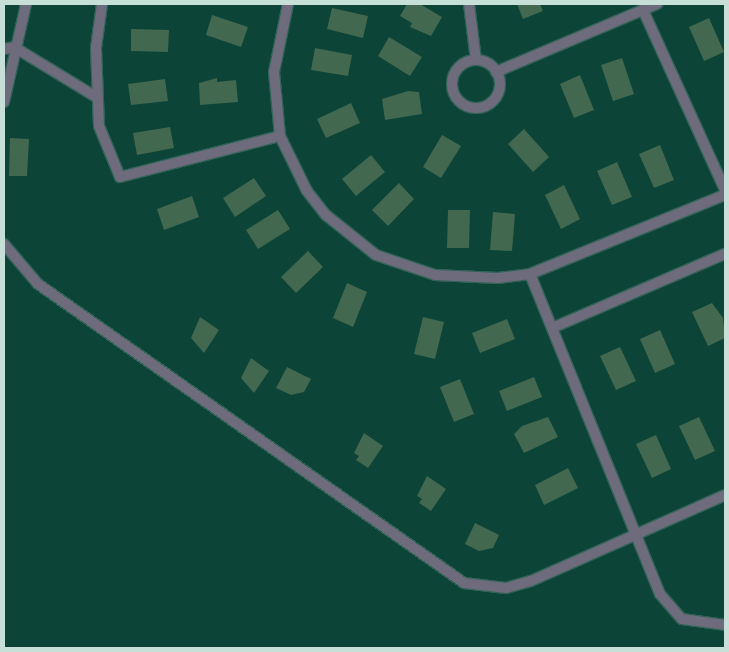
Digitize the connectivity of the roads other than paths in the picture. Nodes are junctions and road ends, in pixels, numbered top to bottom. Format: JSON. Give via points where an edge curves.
{"nodes":[{"id":1,"x":26,"y":4,"type":"edge"},
{"id":2,"x":102,"y":4,"type":"edge"},
{"id":3,"x":288,"y":4,"type":"edge"},
{"id":4,"x":469,"y":4,"type":"edge"},
{"id":5,"x":657,"y":4,"type":"edge"},
{"id":6,"x":643,"y":10,"type":"junction"},
{"id":7,"x":9,"y":48,"type":"edge"},
{"id":8,"x":476,"y":60,"type":"junction"},
{"id":9,"x":496,"y":72,"type":"junction"},
{"id":10,"x":98,"y":98,"type":"junction"},
{"id":11,"x":4,"y":102,"type":"edge"},
{"id":12,"x":280,"y":136,"type":"junction"},
{"id":13,"x":725,"y":190,"type":"edge"},
{"id":14,"x":725,"y":195,"type":"edge"},
{"id":15,"x":4,"y":244,"type":"edge"},
{"id":16,"x":725,"y":254,"type":"edge"},
{"id":17,"x":530,"y":274,"type":"junction"},
{"id":18,"x":552,"y":328,"type":"junction"},
{"id":19,"x":725,"y":495,"type":"edge"},
{"id":20,"x":637,"y":538,"type":"junction"},
{"id":21,"x":725,"y":625,"type":"edge"}],
"edges":[{"from":1,"to":7,"type":"street"},
{"from":2,"to":10,"type":"street","via":[[96,48]]},
{"from":3,"to":12,"type":"street","via":[[274,72]]},
{"from":4,"to":8,"type":"street"},
{"from":5,"to":6,"type":"street"},
{"from":6,"to":9,"type":"street"},
{"from":6,"to":13,"type":"street"},
{"from":7,"to":10,"type":"street"},
{"from":7,"to":11,"type":"street"},
{"from":8,"to":9,"type":"street"},
{"from":8,"to":9,"type":"street","via":[[461,65],[452,78],[454,94],[464,104],[479,107],[492,101],[499,88]]},
{"from":10,"to":12,"type":"street","via":[[99,126],[120,177]]},
{"from":12,"to":17,"type":"street","via":[[291,163],[321,209],[348,236],[376,255],[435,275],[498,278]]},
{"from":14,"to":17,"type":"street"},
{"from":15,"to":20,"type":"street","via":[[38,284],[464,583],[506,588]]},
{"from":16,"to":18,"type":"street"},
{"from":17,"to":18,"type":"street"},
{"from":18,"to":20,"type":"street"},
{"from":19,"to":20,"type":"street"},
{"from":20,"to":21,"type":"street","via":[[670,607],[682,619]]}]}
